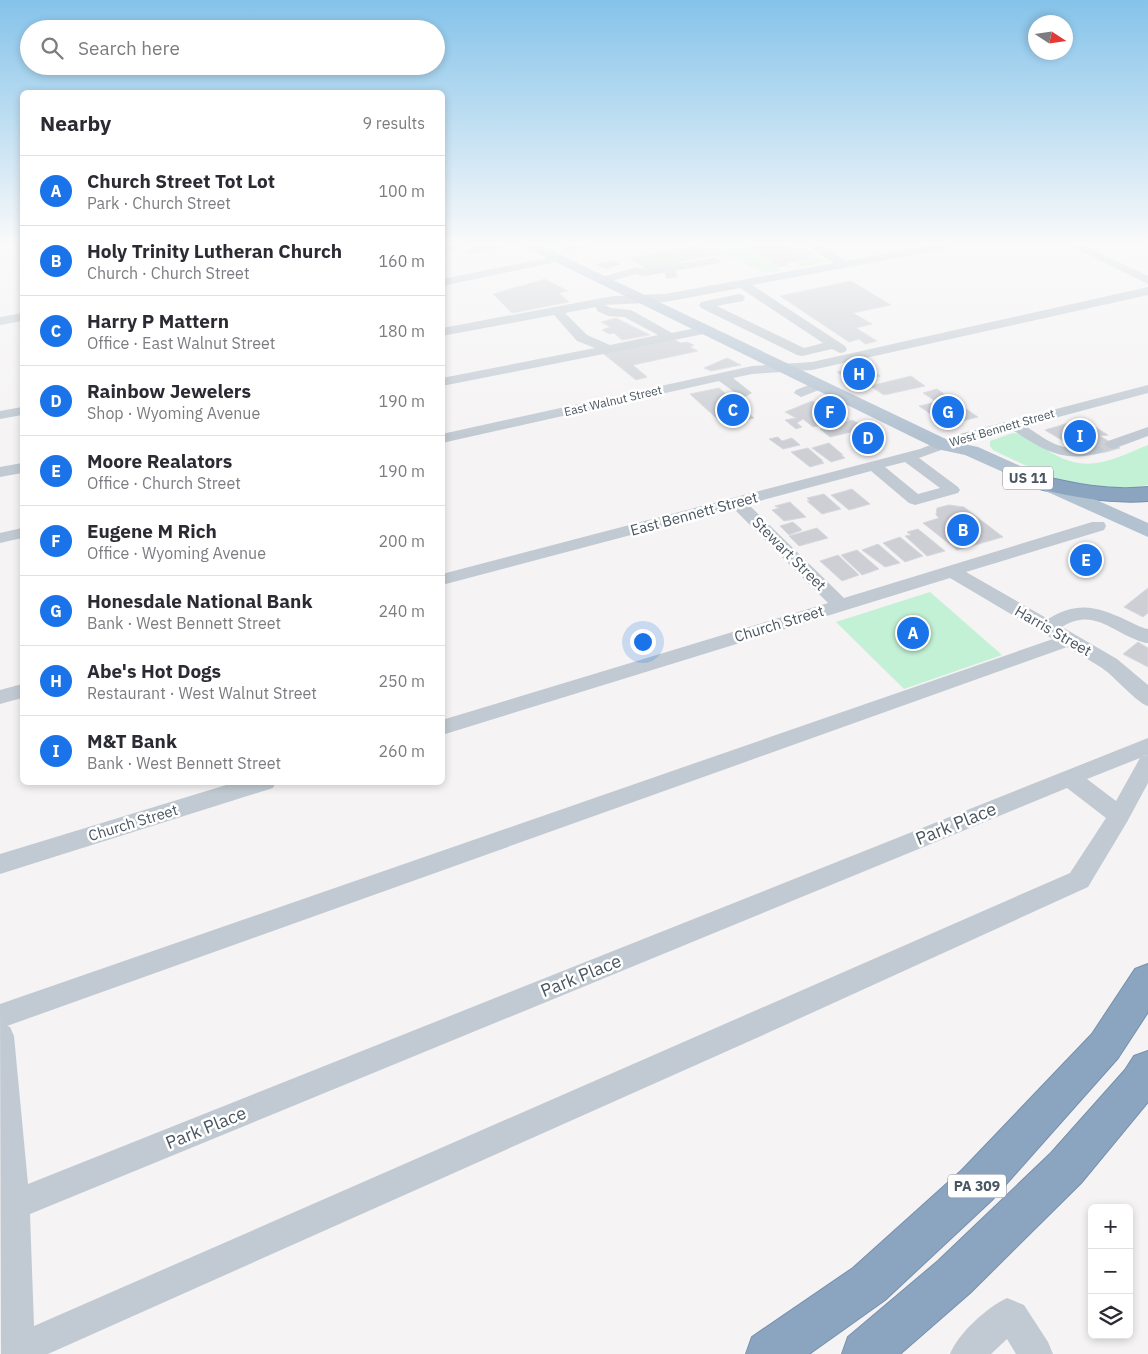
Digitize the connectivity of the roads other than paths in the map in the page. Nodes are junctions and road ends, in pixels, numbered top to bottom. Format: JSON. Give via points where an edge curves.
{"nodes":[{"id":1,"x":566,"y":309,"type":"edge"},
{"id":2,"x":603,"y":309,"type":"edge"},
{"id":3,"x":661,"y":309,"type":"joint"},
{"id":4,"x":713,"y":309,"type":"edge"},
{"id":5,"x":780,"y":309,"type":"edge"},
{"id":6,"x":1069,"y":309,"type":"edge"},
{"id":7,"x":557,"y":311,"type":"junction"},
{"id":8,"x":20,"y":317,"type":"edge"},
{"id":9,"x":634,"y":317,"type":"junction"},
{"id":10,"x":0,"y":320,"type":"edge"},
{"id":11,"x":704,"y":330,"type":"junction"},
{"id":12,"x":445,"y":331,"type":"edge"},
{"id":13,"x":670,"y":336,"type":"junction"},
{"id":14,"x":919,"y":342,"type":"junction"},
{"id":15,"x":835,"y":346,"type":"junction"},
{"id":16,"x":609,"y":349,"type":"junction"},
{"id":17,"x":852,"y":357,"type":"junction"},
{"id":18,"x":786,"y":374,"type":"junction"},
{"id":19,"x":722,"y":377,"type":"junction"},
{"id":20,"x":445,"y":381,"type":"edge"},
{"id":21,"x":819,"y":385,"type":"junction"},
{"id":22,"x":1148,"y":389,"type":"edge"},
{"id":23,"x":745,"y":393,"type":"dead end"},
{"id":24,"x":801,"y":393,"type":"dead end"},
{"id":25,"x":20,"y":411,"type":"edge"},
{"id":26,"x":0,"y":415,"type":"edge"},
{"id":27,"x":1013,"y":424,"type":"junction"},
{"id":28,"x":1148,"y":431,"type":"edge"},
{"id":29,"x":445,"y":438,"type":"edge"},
{"id":30,"x":1113,"y":444,"type":"dead end"},
{"id":31,"x":944,"y":445,"type":"junction"},
{"id":32,"x":1096,"y":450,"type":"dead end"},
{"id":33,"x":908,"y":457,"type":"junction"},
{"id":34,"x":874,"y":466,"type":"junction"},
{"id":35,"x":20,"y":468,"type":"edge"},
{"id":36,"x":0,"y":472,"type":"edge"},
{"id":37,"x":767,"y":476,"type":"dead end"},
{"id":38,"x":1035,"y":481,"type":"junction"},
{"id":39,"x":782,"y":490,"type":"junction"},
{"id":40,"x":1148,"y":496,"type":"edge"},
{"id":41,"x":737,"y":502,"type":"junction"},
{"id":42,"x":1105,"y":520,"type":"junction"},
{"id":43,"x":1148,"y":531,"type":"edge"},
{"id":44,"x":20,"y":533,"type":"edge"},
{"id":45,"x":0,"y":538,"type":"edge"},
{"id":46,"x":1148,"y":550,"type":"edge"},
{"id":47,"x":951,"y":571,"type":"junction"},
{"id":48,"x":445,"y":579,"type":"edge"},
{"id":49,"x":840,"y":605,"type":"junction"},
{"id":50,"x":1048,"y":628,"type":"junction"},
{"id":51,"x":1148,"y":634,"type":"edge"},
{"id":52,"x":1069,"y":640,"type":"junction"},
{"id":53,"x":20,"y":692,"type":"edge"},
{"id":54,"x":0,"y":697,"type":"edge"},
{"id":55,"x":1148,"y":699,"type":"edge"},
{"id":56,"x":445,"y":727,"type":"edge"},
{"id":57,"x":1148,"y":746,"type":"edge"},
{"id":58,"x":1148,"y":763,"type":"edge"},
{"id":59,"x":1070,"y":778,"type":"junction"},
{"id":60,"x":255,"y":785,"type":"edge"},
{"id":61,"x":1118,"y":816,"type":"junction"},
{"id":62,"x":0,"y":864,"type":"edge"},
{"id":63,"x":1148,"y":980,"type":"edge"},
{"id":64,"x":0,"y":1016,"type":"edge"},
{"id":65,"x":0,"y":1036,"type":"edge"},
{"id":66,"x":1148,"y":1069,"type":"edge"},
{"id":67,"x":14,"y":1205,"type":"junction"},
{"id":68,"x":18,"y":1352,"type":"edge"},
{"id":69,"x":769,"y":1354,"type":"edge"},
{"id":70,"x":865,"y":1354,"type":"edge"},
{"id":71,"x":967,"y":1354,"type":"edge"},
{"id":72,"x":1036,"y":1354,"type":"edge"}],
"edges":[{"from":1,"to":7,"type":"street"},
{"from":2,"to":9,"type":"street"},
{"from":3,"to":9,"type":"street"},
{"from":3,"to":11,"type":"main road","number":"US 11"},
{"from":4,"to":15,"type":"street","via":[[802,352]]},
{"from":5,"to":15,"type":"street"},
{"from":6,"to":14,"type":"street","name":"East Walnut Street"},
{"from":7,"to":12,"type":"street"},
{"from":7,"to":16,"type":"street","via":[[582,338]]},
{"from":8,"to":10,"type":"street"},
{"from":9,"to":13,"type":"street"},
{"from":11,"to":13,"type":"street"},
{"from":11,"to":18,"type":"main road","number":"US 11"},
{"from":13,"to":16,"type":"street"},
{"from":14,"to":15,"type":"street","via":[[904,332]]},
{"from":14,"to":17,"type":"street","name":"East Walnut Street"},
{"from":15,"to":17,"type":"street"},
{"from":16,"to":20,"type":"street"},
{"from":17,"to":18,"type":"street","name":"East Walnut Street"},
{"from":18,"to":19,"type":"street","name":"East Walnut Street","via":[[755,370]]},
{"from":18,"to":21,"type":"main road","number":"US 11"},
{"from":19,"to":23,"type":"street"},
{"from":19,"to":29,"type":"street","name":"East Walnut Street"},
{"from":21,"to":24,"type":"street"},
{"from":21,"to":31,"type":"main road","number":"US 11"},
{"from":22,"to":27,"type":"street","name":"West Bennett Street"},
{"from":25,"to":26,"type":"street"},
{"from":27,"to":31,"type":"street","name":"West Bennett Street"},
{"from":27,"to":32,"type":"street","via":[[1059,452],[1078,454]]},
{"from":28,"to":30,"type":"street"},
{"from":31,"to":33,"type":"street","name":"East Bennett Street"},
{"from":31,"to":38,"type":"main road","number":"US 11","via":[[971,451]]},
{"from":31,"to":42,"type":"main road","number":"US 11","via":[[957,458]]},
{"from":33,"to":34,"type":"street","name":"East Bennett Street"},
{"from":33,"to":34,"type":"street","via":[[952,490],[915,500]]},
{"from":34,"to":39,"type":"street","name":"East Bennett Street"},
{"from":35,"to":36,"type":"street"},
{"from":37,"to":39,"type":"street"},
{"from":38,"to":40,"type":"highway","via":[[1090,494]]},
{"from":38,"to":42,"type":"main road","number":"US 11"},
{"from":39,"to":41,"type":"street","name":"East Bennett Street"},
{"from":40,"to":42,"type":"highway"},
{"from":41,"to":48,"type":"street","name":"East Bennett Street"},
{"from":41,"to":49,"type":"street","name":"Stewart Street"},
{"from":42,"to":43,"type":"main road","number":"US 11"},
{"from":42,"to":46,"type":"main road","number":"US 11"},
{"from":42,"to":47,"type":"street","name":"Church Street"},
{"from":44,"to":45,"type":"street"},
{"from":47,"to":49,"type":"street","name":"Church Street"},
{"from":47,"to":50,"type":"street","name":"Harris Street"},
{"from":49,"to":56,"type":"street","name":"Church Street"},
{"from":50,"to":51,"type":"street","via":[[1066,615],[1078,612],[1098,614],[1146,637]]},
{"from":50,"to":52,"type":"street","name":"Harris Street"},
{"from":52,"to":55,"type":"street","name":"Harris Street","via":[[1110,664]]},
{"from":52,"to":64,"type":"street"},
{"from":53,"to":54,"type":"street"},
{"from":57,"to":59,"type":"street","name":"Park Place"},
{"from":58,"to":61,"type":"street"},
{"from":59,"to":61,"type":"street"},
{"from":59,"to":67,"type":"street","name":"Park Place"},
{"from":60,"to":62,"type":"street","name":"Church Street"},
{"from":61,"to":68,"type":"street","via":[[1079,880]]},
{"from":63,"to":69,"type":"highway","number":"PA 309","via":[[1105,1046],[977,1185],[869,1284]]},
{"from":65,"to":67,"type":"street"},
{"from":66,"to":70,"type":"highway","number":"PA 309","via":[[1066,1168],[954,1277]]},
{"from":67,"to":68,"type":"street"},
{"from":71,"to":72,"type":"street","via":[[1007,1315],[1012,1317]]}]}
